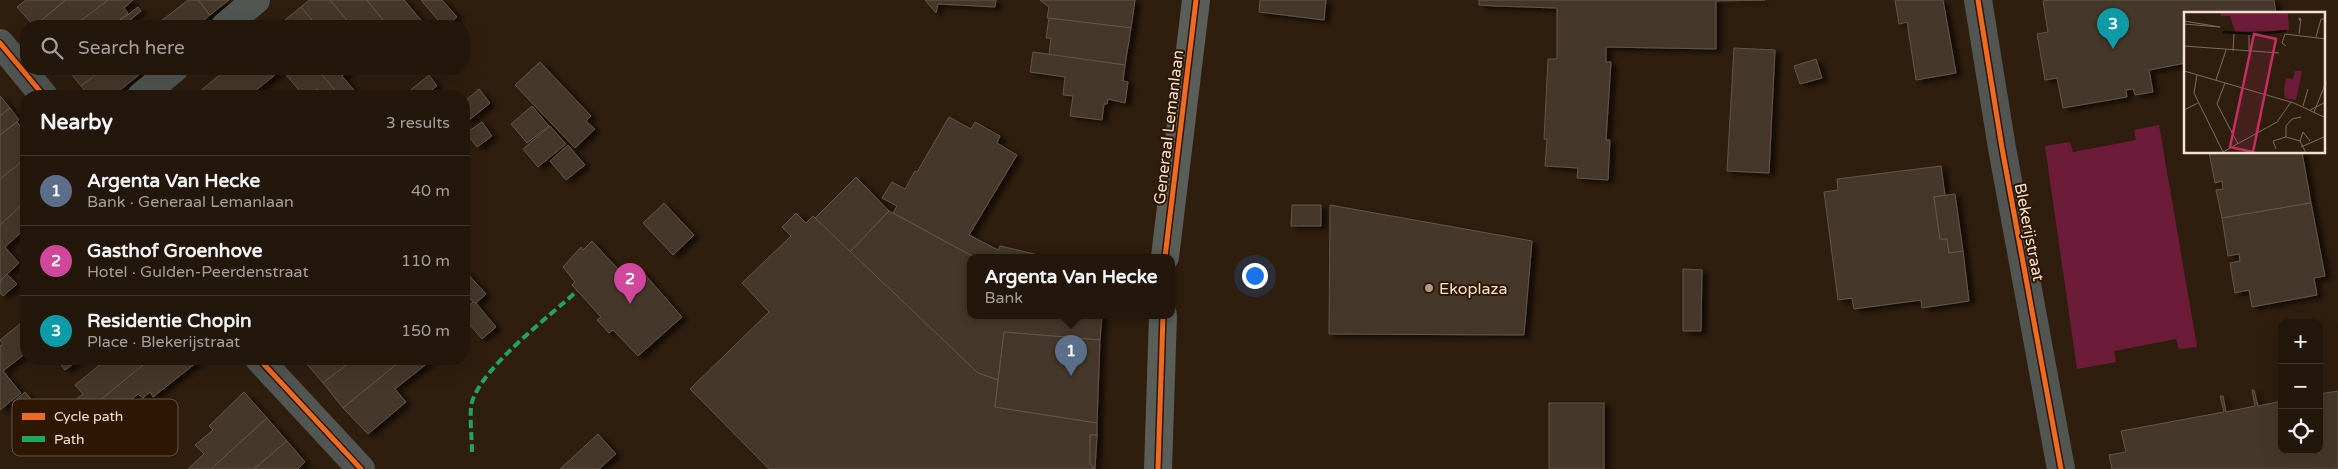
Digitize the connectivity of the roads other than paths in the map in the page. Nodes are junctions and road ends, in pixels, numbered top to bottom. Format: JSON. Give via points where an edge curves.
{"nodes":[{"id":1,"x":256,"y":0,"type":"edge"},
{"id":2,"x":1196,"y":0,"type":"edge"},
{"id":3,"x":1978,"y":0,"type":"edge"},
{"id":4,"x":232,"y":20,"type":"edge"},
{"id":5,"x":0,"y":43,"type":"edge"},
{"id":6,"x":20,"y":67,"type":"edge"},
{"id":7,"x":27,"y":75,"type":"edge"},
{"id":8,"x":167,"y":75,"type":"edge"},
{"id":9,"x":39,"y":90,"type":"edge"},
{"id":10,"x":148,"y":90,"type":"edge"},
{"id":11,"x":1165,"y":254,"type":"edge"},
{"id":12,"x":1163,"y":319,"type":"edge"},
{"id":13,"x":264,"y":365,"type":"edge"},
{"id":14,"x":361,"y":469,"type":"edge"},
{"id":15,"x":1158,"y":469,"type":"edge"},
{"id":16,"x":2061,"y":469,"type":"edge"}],
"edges":[{"from":1,"to":4,"type":"street"},
{"from":2,"to":11,"type":"main road","name":"Generaal Lemanlaan"},
{"from":3,"to":16,"type":"street","name":"Blekerijstraat"},
{"from":5,"to":6,"type":"street"},
{"from":7,"to":9,"type":"street"},
{"from":8,"to":10,"type":"street"},
{"from":12,"to":15,"type":"main road"},
{"from":13,"to":14,"type":"street"}]}
